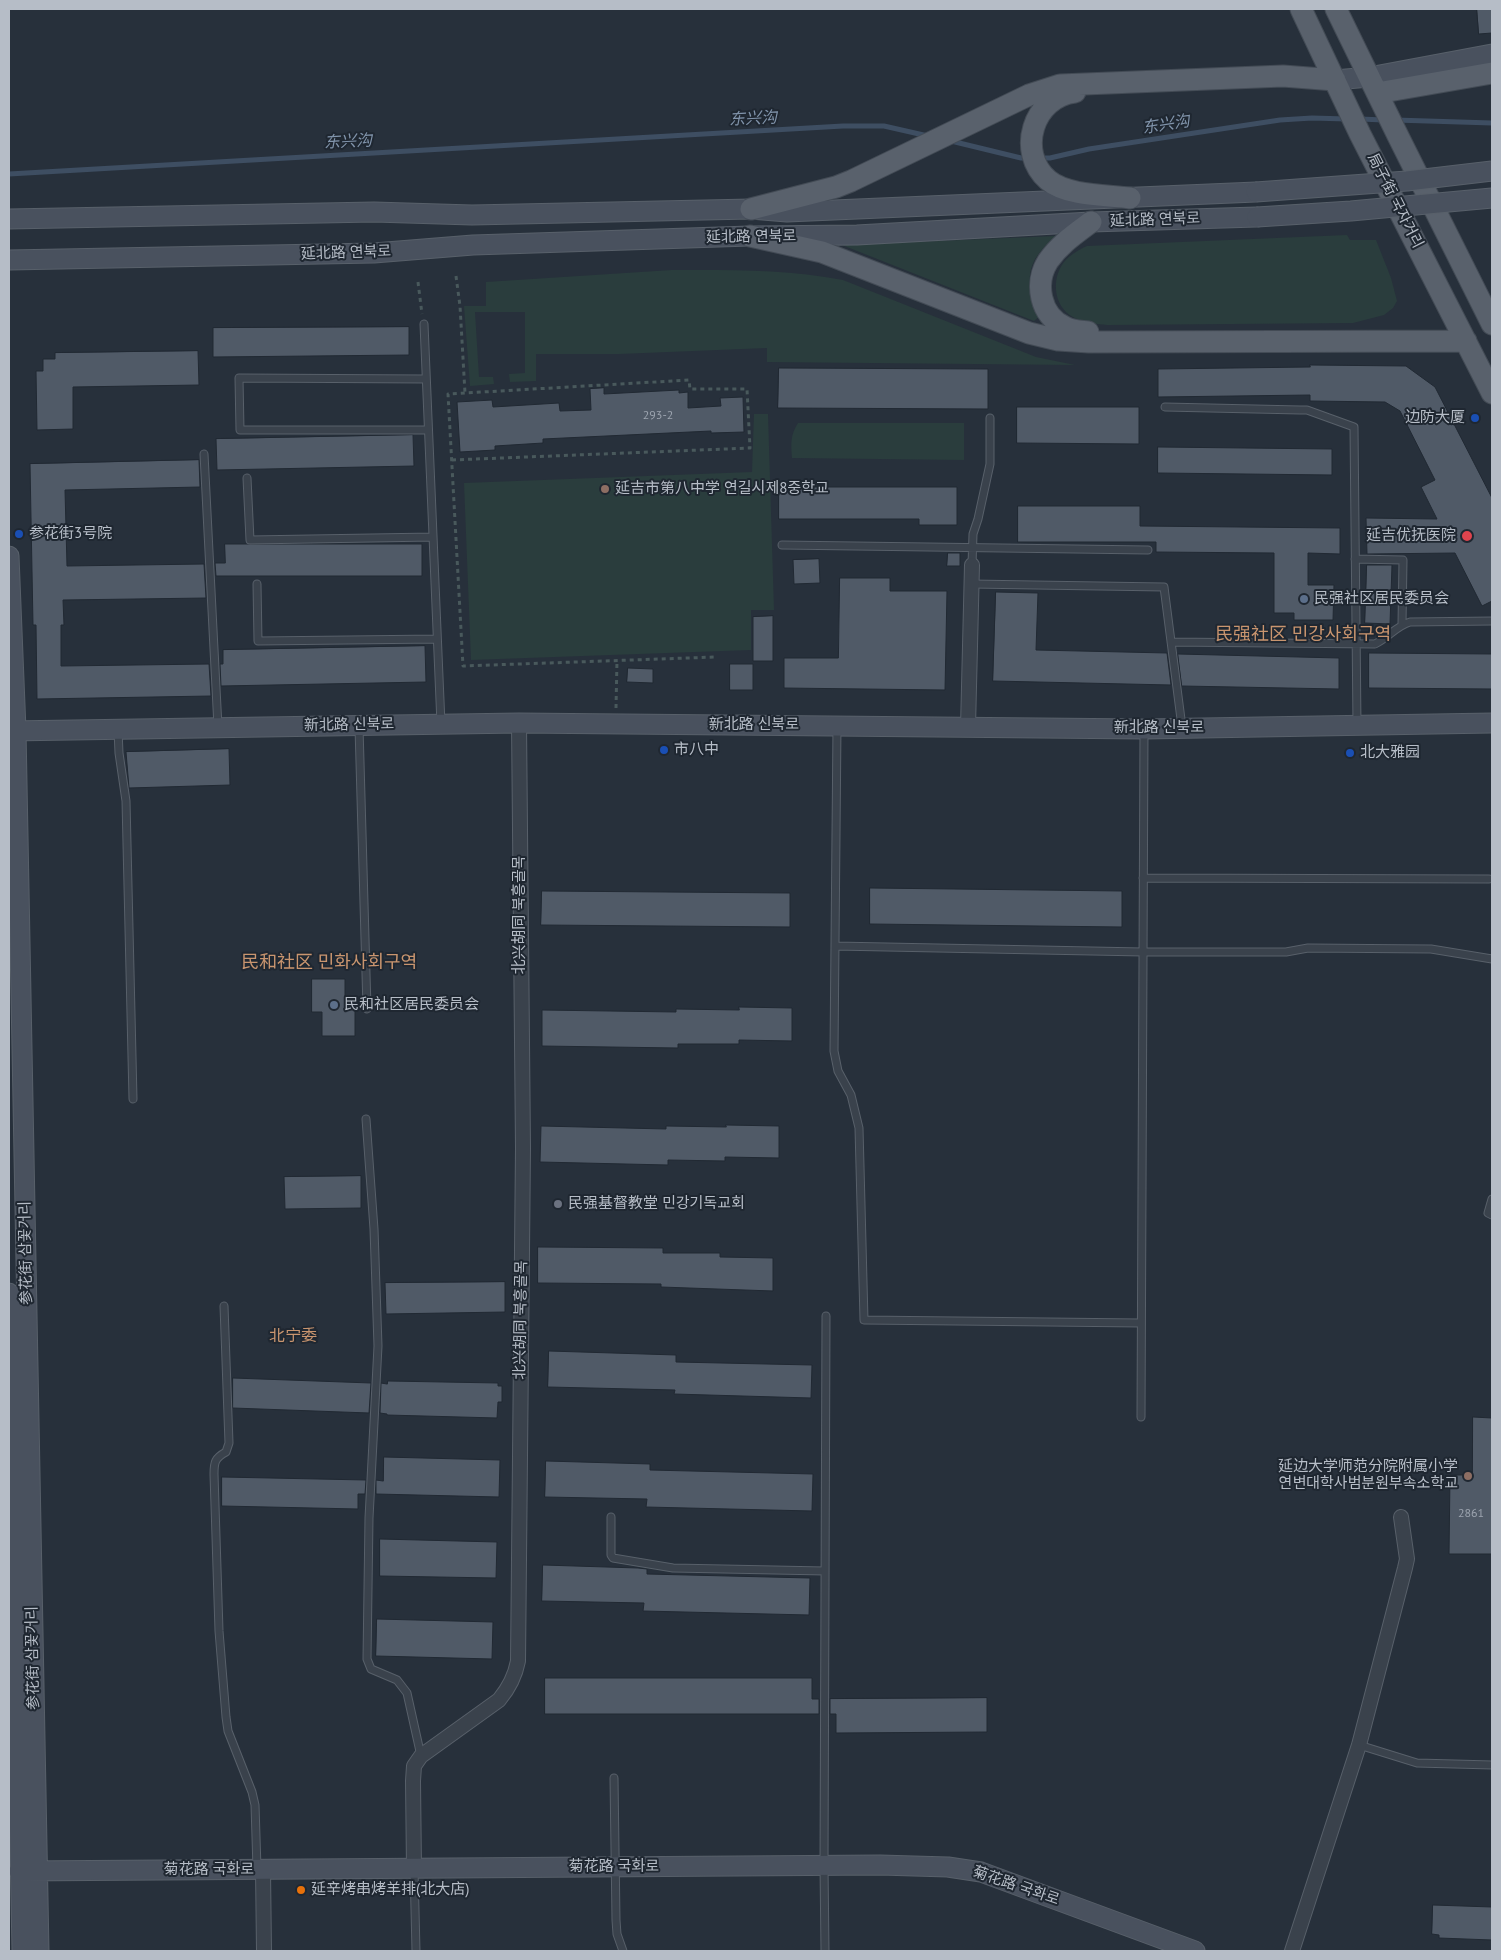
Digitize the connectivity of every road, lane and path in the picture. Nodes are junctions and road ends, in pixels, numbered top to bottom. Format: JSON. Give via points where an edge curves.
{"nodes":[{"id":1,"x":1301,"y":9,"type":"edge"},
{"id":2,"x":1336,"y":9,"type":"edge"},
{"id":3,"x":1492,"y":54,"type":"edge"},
{"id":4,"x":1492,"y":73,"type":"edge"},
{"id":5,"x":1339,"y":89,"type":"junction"},
{"id":6,"x":1375,"y":90,"type":"junction"},
{"id":7,"x":1492,"y":171,"type":"edge"},
{"id":8,"x":1130,"y":198,"type":"junction"},
{"id":9,"x":1492,"y":198,"type":"edge"},
{"id":10,"x":751,"y":210,"type":"junction"},
{"id":11,"x":9,"y":220,"type":"edge"},
{"id":12,"x":1091,"y":222,"type":"junction"},
{"id":13,"x":750,"y":236,"type":"junction"},
{"id":14,"x":9,"y":260,"type":"edge"},
{"id":15,"x":456,"y":276,"type":"dead end"},
{"id":16,"x":418,"y":282,"type":"dead end"},
{"id":17,"x":424,"y":324,"type":"joint"},
{"id":18,"x":1492,"y":324,"type":"edge"},
{"id":19,"x":1464,"y":337,"type":"junction"},
{"id":20,"x":426,"y":379,"type":"junction"},
{"id":21,"x":465,"y":393,"type":"junction"},
{"id":22,"x":1492,"y":393,"type":"edge"},
{"id":23,"x":1165,"y":407,"type":"dead end"},
{"id":24,"x":990,"y":418,"type":"dead end"},
{"id":25,"x":428,"y":430,"type":"junction"},
{"id":26,"x":204,"y":454,"type":"dead end"},
{"id":27,"x":452,"y":460,"type":"junction"},
{"id":28,"x":248,"y":478,"type":"dead end"},
{"id":29,"x":433,"y":537,"type":"junction"},
{"id":30,"x":782,"y":545,"type":"dead end"},
{"id":31,"x":972,"y":548,"type":"junction"},
{"id":32,"x":1148,"y":550,"type":"dead end"},
{"id":33,"x":9,"y":556,"type":"edge"},
{"id":34,"x":1355,"y":559,"type":"junction"},
{"id":35,"x":972,"y":565,"type":"joint"},
{"id":36,"x":257,"y":584,"type":"dead end"},
{"id":37,"x":971,"y":584,"type":"junction"},
{"id":38,"x":1492,"y":621,"type":"edge"},
{"id":39,"x":1402,"y":624,"type":"junction"},
{"id":40,"x":437,"y":638,"type":"junction"},
{"id":41,"x":1171,"y":642,"type":"junction"},
{"id":42,"x":1356,"y":644,"type":"junction"},
{"id":43,"x":716,"y":657,"type":"dead end"},
{"id":44,"x":617,"y":660,"type":"junction"},
{"id":45,"x":519,"y":723,"type":"junction"},
{"id":46,"x":1492,"y":723,"type":"edge"},
{"id":47,"x":441,"y":724,"type":"junction"},
{"id":48,"x":617,"y":724,"type":"junction"},
{"id":49,"x":359,"y":725,"type":"junction"},
{"id":50,"x":1357,"y":725,"type":"junction"},
{"id":51,"x":837,"y":726,"type":"junction"},
{"id":52,"x":218,"y":727,"type":"junction"},
{"id":53,"x":968,"y":727,"type":"junction"},
{"id":54,"x":118,"y":728,"type":"junction"},
{"id":55,"x":1144,"y":728,"type":"junction"},
{"id":56,"x":1182,"y":728,"type":"junction"},
{"id":57,"x":12,"y":731,"type":"edge"},
{"id":58,"x":1144,"y":878,"type":"junction"},
{"id":59,"x":1489,"y":879,"type":"dead end"},
{"id":60,"x":835,"y":946,"type":"junction"},
{"id":61,"x":1143,"y":952,"type":"junction"},
{"id":62,"x":1492,"y":959,"type":"edge"},
{"id":63,"x":367,"y":1009,"type":"dead end"},
{"id":64,"x":133,"y":1099,"type":"dead end"},
{"id":65,"x":366,"y":1119,"type":"dead end"},
{"id":66,"x":1492,"y":1199,"type":"edge"},
{"id":67,"x":1492,"y":1215,"type":"edge"},
{"id":68,"x":9,"y":1293,"type":"edge"},
{"id":69,"x":224,"y":1306,"type":"dead end"},
{"id":70,"x":826,"y":1316,"type":"dead end"},
{"id":71,"x":1141,"y":1323,"type":"junction"},
{"id":72,"x":1141,"y":1417,"type":"dead end"},
{"id":73,"x":611,"y":1517,"type":"dead end"},
{"id":74,"x":1401,"y":1517,"type":"dead end"},
{"id":75,"x":825,"y":1571,"type":"junction"},
{"id":76,"x":1360,"y":1744,"type":"junction"},
{"id":77,"x":421,"y":1756,"type":"junction"},
{"id":78,"x":1492,"y":1765,"type":"edge"},
{"id":79,"x":614,"y":1778,"type":"dead end"},
{"id":80,"x":824,"y":1866,"type":"junction"},
{"id":81,"x":616,"y":1867,"type":"junction"},
{"id":82,"x":414,"y":1869,"type":"junction"},
{"id":83,"x":28,"y":1870,"type":"junction"},
{"id":84,"x":260,"y":1870,"type":"junction"},
{"id":85,"x":22,"y":1951,"type":"edge"},
{"id":86,"x":39,"y":1951,"type":"edge"},
{"id":87,"x":264,"y":1951,"type":"edge"},
{"id":88,"x":416,"y":1951,"type":"edge"},
{"id":89,"x":623,"y":1951,"type":"edge"},
{"id":90,"x":825,"y":1951,"type":"edge"},
{"id":91,"x":1195,"y":1951,"type":"edge"},
{"id":92,"x":1292,"y":1951,"type":"edge"}],
"edges":[{"from":1,"to":5,"type":"main road","name":"局子街 국자거리"},
{"from":2,"to":6,"type":"main road","name":"局子街 국자거리"},
{"from":3,"to":6,"type":"main road"},
{"from":4,"to":6,"type":"main road"},
{"from":5,"to":6,"type":"main road"},
{"from":5,"to":8,"type":"main road","via":[[1072,92],[1051,102],[1036,120],[1032,133],[1035,163],[1049,181],[1077,192]]},
{"from":5,"to":10,"type":"main road","via":[[1282,76],[1060,85],[1029,95],[836,187]]},
{"from":5,"to":19,"type":"main road","name":"局子街 국자거리"},
{"from":6,"to":18,"type":"main road","name":"局子街 국자거리"},
{"from":7,"to":8,"type":"main road","name":"延北路 연북로","bridge":true,"via":[[1256,192]]},
{"from":8,"to":10,"type":"main road","name":"延北路 연북로","via":[[787,212]]},
{"from":9,"to":12,"type":"main road","name":"延北路 연북로","bridge":true,"via":[[1351,211]]},
{"from":10,"to":11,"type":"main road","name":"延北路 연북로","via":[[472,215],[374,212]]},
{"from":12,"to":13,"type":"main road","name":"延北路 연북로","via":[[856,235]]},
{"from":12,"to":19,"type":"main road","via":[[1066,240],[1045,266],[1041,278],[1045,308],[1063,326],[1078,331]]},
{"from":13,"to":14,"type":"main road","name":"延北路 연북로","via":[[473,245],[374,253]]},
{"from":13,"to":19,"type":"main road","via":[[822,252],[1029,334],[1058,340]]},
{"from":15,"to":21,"type":"path"},
{"from":16,"to":17,"type":"path"},
{"from":17,"to":20,"type":"lane"},
{"from":19,"to":22,"type":"main road","name":"局子街 국자거리"},
{"from":20,"to":25,"type":"lane"},
{"from":20,"to":25,"type":"lane","via":[[239,378],[240,430]]},
{"from":21,"to":27,"type":"path","via":[[448,394]]},
{"from":21,"to":27,"type":"path","via":[[689,380],[690,389],[746,388],[750,448]]},
{"from":23,"to":34,"type":"lane","via":[[1307,410],[1354,427]]},
{"from":24,"to":31,"type":"lane","via":[[990,464]]},
{"from":25,"to":29,"type":"lane"},
{"from":26,"to":52,"type":"lane"},
{"from":27,"to":44,"type":"path","via":[[463,666]]},
{"from":28,"to":29,"type":"lane","via":[[250,540]]},
{"from":29,"to":40,"type":"lane"},
{"from":30,"to":31,"type":"lane"},
{"from":31,"to":32,"type":"lane"},
{"from":31,"to":35,"type":"lane"},
{"from":33,"to":57,"type":"main road","name":"参花街 삼꽃거리"},
{"from":34,"to":39,"type":"lane","via":[[1403,560]]},
{"from":34,"to":42,"type":"lane"},
{"from":35,"to":37,"type":"street"},
{"from":36,"to":40,"type":"lane","via":[[258,641]]},
{"from":37,"to":41,"type":"lane","via":[[1164,587]]},
{"from":37,"to":53,"type":"street"},
{"from":38,"to":39,"type":"lane","via":[[1420,620]]},
{"from":39,"to":42,"type":"lane","via":[[1375,644]]},
{"from":40,"to":47,"type":"lane"},
{"from":41,"to":42,"type":"lane"},
{"from":41,"to":56,"type":"lane"},
{"from":42,"to":50,"type":"lane"},
{"from":43,"to":44,"type":"path"},
{"from":44,"to":48,"type":"path"},
{"from":45,"to":47,"type":"main road","name":"新北路 신북로"},
{"from":45,"to":48,"type":"main road","name":"新北路 신북로"},
{"from":45,"to":77,"type":"street","name":"北兴胡同 북흥골목","via":[[523,1148],[518,1661],[509,1688],[499,1700]]},
{"from":46,"to":50,"type":"main road","name":"新北路 신북로"},
{"from":47,"to":49,"type":"main road","name":"新北路 신북로"},
{"from":48,"to":51,"type":"main road","name":"新北路 신북로"},
{"from":49,"to":52,"type":"main road","name":"新北路 신북로"},
{"from":49,"to":63,"type":"lane"},
{"from":50,"to":56,"type":"main road","name":"新北路 신북로"},
{"from":51,"to":53,"type":"main road","name":"新北路 신북로"},
{"from":51,"to":60,"type":"lane"},
{"from":52,"to":54,"type":"main road","name":"新北路 신북로"},
{"from":53,"to":55,"type":"main road","name":"新北路 신북로"},
{"from":54,"to":57,"type":"main road","name":"新北路 신북로"},
{"from":54,"to":64,"type":"lane","via":[[126,801]]},
{"from":55,"to":56,"type":"main road","name":"新北路 신북로"},
{"from":55,"to":58,"type":"lane"},
{"from":57,"to":83,"type":"main road","name":"参花街 삼꽃거리"},
{"from":58,"to":59,"type":"lane"},
{"from":58,"to":61,"type":"lane"},
{"from":60,"to":61,"type":"lane"},
{"from":60,"to":71,"type":"lane","via":[[834,1051],[838,1071],[851,1095],[859,1128],[864,1320]]},
{"from":61,"to":62,"type":"lane","via":[[1431,949]]},
{"from":61,"to":71,"type":"lane"},
{"from":65,"to":77,"type":"lane","via":[[378,1346],[368,1518],[367,1659],[371,1669],[397,1680],[407,1693]]},
{"from":66,"to":67,"type":"lane","via":[[1488,1213]]},
{"from":68,"to":83,"type":"main road","name":"参花街 삼꽃거리"},
{"from":69,"to":84,"type":"lane","via":[[229,1443],[226,1452],[214,1462],[219,1631],[228,1731],[252,1792]]},
{"from":70,"to":75,"type":"lane"},
{"from":71,"to":72,"type":"lane"},
{"from":73,"to":75,"type":"lane","via":[[613,1558],[673,1568]]},
{"from":74,"to":76,"type":"street","via":[[1407,1559]]},
{"from":75,"to":80,"type":"lane"},
{"from":76,"to":78,"type":"lane","via":[[1417,1763]]},
{"from":76,"to":92,"type":"street"},
{"from":77,"to":82,"type":"street","via":[[414,1766],[413,1781]]},
{"from":79,"to":81,"type":"lane"},
{"from":80,"to":81,"type":"main road","name":"菊花路 국화로"},
{"from":80,"to":90,"type":"lane"},
{"from":80,"to":91,"type":"main road","name":"菊花路 국화로","via":[[948,1867],[981,1872]]},
{"from":81,"to":82,"type":"main road","name":"菊花路 국화로"},
{"from":81,"to":89,"type":"lane","via":[[617,1934]]},
{"from":82,"to":84,"type":"main road","name":"菊花路 국화로"},
{"from":82,"to":88,"type":"lane"},
{"from":83,"to":84,"type":"main road","name":"菊花路 국화로"},
{"from":83,"to":85,"type":"main road","name":"参花街 삼꽃거리"},
{"from":83,"to":86,"type":"main road","name":"参花街 삼꽃거리"},
{"from":84,"to":87,"type":"street"}]}
